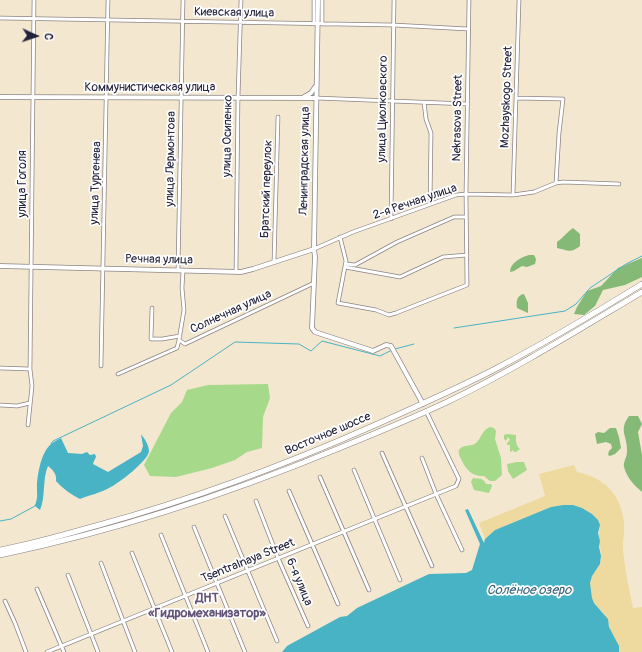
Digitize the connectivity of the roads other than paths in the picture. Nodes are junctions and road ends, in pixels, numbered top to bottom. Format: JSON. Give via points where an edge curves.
{"nodes":[{"id":1,"x":34,"y":0,"type":"edge"},
{"id":2,"x":108,"y":0,"type":"edge"},
{"id":3,"x":183,"y":0,"type":"edge"},
{"id":4,"x":241,"y":0,"type":"edge"},
{"id":5,"x":314,"y":0,"type":"edge"},
{"id":6,"x":318,"y":0,"type":"edge"},
{"id":7,"x":322,"y":0,"type":"edge"},
{"id":8,"x":394,"y":0,"type":"edge"},
{"id":9,"x":470,"y":0,"type":"edge"},
{"id":10,"x":519,"y":0,"type":"edge"},
{"id":11,"x":0,"y":18,"type":"edge"},
{"id":12,"x":34,"y":19,"type":"junction"},
{"id":13,"x":108,"y":20,"type":"junction"},
{"id":14,"x":182,"y":20,"type":"junction"},
{"id":15,"x":240,"y":21,"type":"junction"},
{"id":16,"x":318,"y":24,"type":"junction"},
{"id":17,"x":393,"y":25,"type":"junction"},
{"id":18,"x":468,"y":29,"type":"junction"},
{"id":19,"x":317,"y":83,"type":"junction"},
{"id":20,"x":0,"y":97,"type":"edge"},
{"id":21,"x":32,"y":98,"type":"junction"},
{"id":22,"x":107,"y":98,"type":"junction"},
{"id":23,"x":181,"y":98,"type":"junction"},
{"id":24,"x":238,"y":98,"type":"junction"},
{"id":25,"x":300,"y":98,"type":"junction"},
{"id":26,"x":316,"y":98,"type":"junction"},
{"id":27,"x":516,"y":98,"type":"junction"},
{"id":28,"x":393,"y":101,"type":"junction"},
{"id":29,"x":424,"y":102,"type":"junction"},
{"id":30,"x":468,"y":104,"type":"junction"},
{"id":31,"x":278,"y":117,"type":"dead end"},
{"id":32,"x":556,"y":183,"type":"junction"},
{"id":33,"x":619,"y":184,"type":"dead end"},
{"id":34,"x":466,"y":194,"type":"junction"},
{"id":35,"x":513,"y":195,"type":"junction"},
{"id":36,"x":430,"y":204,"type":"junction"},
{"id":37,"x":466,"y":217,"type":"junction"},
{"id":38,"x":391,"y":219,"type":"junction"},
{"id":39,"x":340,"y":237,"type":"junction"},
{"id":40,"x":314,"y":248,"type":"junction"},
{"id":41,"x":466,"y":255,"type":"junction"},
{"id":42,"x":274,"y":262,"type":"junction"},
{"id":43,"x":0,"y":266,"type":"edge"},
{"id":44,"x":345,"y":266,"type":"junction"},
{"id":45,"x":31,"y":267,"type":"junction"},
{"id":46,"x":102,"y":269,"type":"junction"},
{"id":47,"x":181,"y":270,"type":"junction"},
{"id":48,"x":236,"y":272,"type":"junction"},
{"id":49,"x":314,"y":283,"type":"junction"},
{"id":50,"x":642,"y":284,"type":"edge"},
{"id":51,"x":642,"y":292,"type":"edge"},
{"id":52,"x":152,"y":308,"type":"dead end"},
{"id":53,"x":180,"y":338,"type":"junction"},
{"id":54,"x":512,"y":360,"type":"junction"},
{"id":55,"x":101,"y":366,"type":"dead end"},
{"id":56,"x":514,"y":366,"type":"junction"},
{"id":57,"x":0,"y":368,"type":"edge"},
{"id":58,"x":30,"y":369,"type":"junction"},
{"id":59,"x":118,"y":374,"type":"dead end"},
{"id":60,"x":30,"y":403,"type":"junction"},
{"id":61,"x":423,"y":404,"type":"junction"},
{"id":62,"x":0,"y":405,"type":"edge"},
{"id":63,"x":426,"y":411,"type":"junction"},
{"id":64,"x":28,"y":425,"type":"dead end"},
{"id":65,"x":337,"y":442,"type":"junction"},
{"id":66,"x":382,"y":453,"type":"dead end"},
{"id":67,"x":326,"y":454,"type":"junction"},
{"id":68,"x":422,"y":458,"type":"dead end"},
{"id":69,"x":354,"y":470,"type":"dead end"},
{"id":70,"x":320,"y":477,"type":"dead end"},
{"id":71,"x":289,"y":491,"type":"dead end"},
{"id":72,"x":436,"y":494,"type":"junction"},
{"id":73,"x":256,"y":501,"type":"dead end"},
{"id":74,"x":405,"y":506,"type":"junction"},
{"id":75,"x":225,"y":516,"type":"dead end"},
{"id":76,"x":374,"y":519,"type":"junction"},
{"id":77,"x":194,"y":527,"type":"dead end"},
{"id":78,"x":343,"y":532,"type":"junction"},
{"id":79,"x":161,"y":535,"type":"dead end"},
{"id":80,"x":312,"y":544,"type":"junction"},
{"id":81,"x":0,"y":550,"type":"edge"},
{"id":82,"x":462,"y":550,"type":"dead end"},
{"id":83,"x":132,"y":554,"type":"dead end"},
{"id":84,"x":0,"y":555,"type":"edge"},
{"id":85,"x":278,"y":558,"type":"junction"},
{"id":86,"x":101,"y":564,"type":"dead end"},
{"id":87,"x":432,"y":566,"type":"dead end"},
{"id":88,"x":248,"y":570,"type":"junction"},
{"id":89,"x":68,"y":575,"type":"dead end"},
{"id":90,"x":400,"y":580,"type":"dead end"},
{"id":91,"x":216,"y":583,"type":"junction"},
{"id":92,"x":38,"y":589,"type":"dead end"},
{"id":93,"x":369,"y":590,"type":"dead end"},
{"id":94,"x":185,"y":596,"type":"junction"},
{"id":95,"x":5,"y":601,"type":"dead end"},
{"id":96,"x":338,"y":604,"type":"dead end"},
{"id":97,"x":154,"y":608,"type":"junction"},
{"id":98,"x":122,"y":621,"type":"junction"},
{"id":99,"x":308,"y":626,"type":"dead end"},
{"id":100,"x":91,"y":634,"type":"junction"},
{"id":101,"x":277,"y":641,"type":"dead end"},
{"id":102,"x":61,"y":646,"type":"junction"},
{"id":103,"x":26,"y":652,"type":"edge"},
{"id":104,"x":47,"y":652,"type":"edge"},
{"id":105,"x":64,"y":652,"type":"edge"},
{"id":106,"x":98,"y":652,"type":"edge"},
{"id":107,"x":135,"y":652,"type":"edge"},
{"id":108,"x":172,"y":652,"type":"edge"},
{"id":109,"x":208,"y":652,"type":"edge"},
{"id":110,"x":245,"y":652,"type":"edge"}],
"edges":[{"from":1,"to":12,"type":"street","name":"улица Гоголя"},
{"from":2,"to":13,"type":"street","name":"улица Тургенева"},
{"from":3,"to":14,"type":"street","name":"улица Лермонтова"},
{"from":4,"to":15,"type":"street","name":"улица Осипенко"},
{"from":5,"to":16,"type":"street"},
{"from":6,"to":16,"type":"street","name":"Ленинградская улица"},
{"from":7,"to":16,"type":"street"},
{"from":8,"to":17,"type":"street","name":"улица Циолковского"},
{"from":9,"to":18,"type":"street","name":"Nekrasova Street"},
{"from":10,"to":27,"type":"street","name":"Mozhayskogo Street"},
{"from":11,"to":12,"type":"street","name":"Киевская улица"},
{"from":12,"to":13,"type":"street","name":"Киевская улица"},
{"from":12,"to":21,"type":"street","name":"улица Гоголя"},
{"from":13,"to":14,"type":"street","name":"Киевская улица"},
{"from":13,"to":22,"type":"street","name":"улица Тургенева"},
{"from":14,"to":15,"type":"street","name":"Киевская улица"},
{"from":14,"to":23,"type":"street","name":"улица Лермонтова"},
{"from":15,"to":16,"type":"street","name":"Киевская улица"},
{"from":15,"to":24,"type":"street","name":"улица Осипенко"},
{"from":16,"to":17,"type":"street","name":"Киевская улица"},
{"from":16,"to":19,"type":"street","name":"Ленинградская улица"},
{"from":17,"to":18,"type":"street","name":"Киевская улица"},
{"from":17,"to":28,"type":"street","name":"улица Циолковского"},
{"from":18,"to":30,"type":"street","name":"Nekrasova Street"},
{"from":19,"to":25,"type":"street","via":[[311,93]]},
{"from":19,"to":26,"type":"street","name":"Ленинградская улица"},
{"from":20,"to":21,"type":"street","name":"Коммунистическая улица"},
{"from":21,"to":22,"type":"street","name":"Коммунистическая улица"},
{"from":21,"to":45,"type":"street","name":"улица Гоголя"},
{"from":22,"to":23,"type":"street","name":"Коммунистическая улица"},
{"from":22,"to":46,"type":"street","name":"улица Тургенева"},
{"from":23,"to":24,"type":"street","name":"Коммунистическая улица"},
{"from":23,"to":47,"type":"street","name":"улица Лермонтова"},
{"from":24,"to":25,"type":"street","name":"Коммунистическая улица"},
{"from":24,"to":48,"type":"street","name":"улица Осипенко"},
{"from":25,"to":26,"type":"street","name":"Коммунистическая улица"},
{"from":26,"to":28,"type":"street","name":"Коммунистическая улица"},
{"from":26,"to":40,"type":"street","name":"Ленинградская улица"},
{"from":27,"to":32,"type":"street","via":[[563,100]]},
{"from":27,"to":35,"type":"street","name":"Mozhayskogo Street"},
{"from":28,"to":29,"type":"street","name":"Коммунистическая улица"},
{"from":28,"to":38,"type":"street","name":"улица Циолковского"},
{"from":29,"to":30,"type":"street","name":"Коммунистическая улица"},
{"from":29,"to":36,"type":"street","via":[[431,133]]},
{"from":30,"to":34,"type":"street","name":"Nekrasova Street"},
{"from":31,"to":42,"type":"street","name":"Братский переулок"},
{"from":32,"to":33,"type":"street","name":"2-я Речная улица"},
{"from":32,"to":35,"type":"street","name":"2-я Речная улица","via":[[534,192]]},
{"from":34,"to":35,"type":"street","name":"2-я Речная улица"},
{"from":34,"to":36,"type":"street","name":"2-я Речная улица"},
{"from":34,"to":37,"type":"street","name":"Nekrasova Street"},
{"from":36,"to":38,"type":"street","name":"2-я Речная улица"},
{"from":37,"to":41,"type":"street","name":"Nekrasova Street"},
{"from":37,"to":44,"type":"street","via":[[454,217],[397,242],[355,265]]},
{"from":38,"to":39,"type":"street","name":"2-я Речная улица"},
{"from":39,"to":40,"type":"street","name":"2-я Речная улица"},
{"from":39,"to":44,"type":"street"},
{"from":40,"to":42,"type":"street","name":"Речная улица"},
{"from":40,"to":49,"type":"street","name":"Ленинградская улица"},
{"from":41,"to":44,"type":"street","via":[[443,257],[400,277]]},
{"from":41,"to":44,"type":"street","name":"Nekrasova Street","via":[[467,285],[389,315],[376,310],[338,304]]},
{"from":42,"to":48,"type":"street","name":"Речная улица"},
{"from":43,"to":45,"type":"street","name":"Речная улица"},
{"from":45,"to":46,"type":"street","name":"Речная улица"},
{"from":45,"to":58,"type":"street","name":"улица Гоголя"},
{"from":46,"to":47,"type":"street","name":"Речная улица"},
{"from":46,"to":55,"type":"street","name":"улица Тургенева"},
{"from":47,"to":48,"type":"street","name":"Речная улица"},
{"from":47,"to":53,"type":"street","name":"улица Лермонтова","via":[[184,310]]},
{"from":49,"to":53,"type":"street","name":"Солнечная улица","via":[[185,344]]},
{"from":49,"to":61,"type":"street","name":"Ленинградская улица","via":[[312,328],[315,332],[373,351],[386,345],[391,346]]},
{"from":50,"to":54,"type":"highway","name":"Восточное шоссе"},
{"from":51,"to":56,"type":"highway","name":"Восточное шоссе"},
{"from":52,"to":53,"type":"street","via":[[151,339]]},
{"from":53,"to":59,"type":"street","name":"Солнечная улица","via":[[177,348]]},
{"from":54,"to":56,"type":"highway","via":[[515,362]]},
{"from":54,"to":61,"type":"highway","name":"Восточное шоссе"},
{"from":56,"to":63,"type":"highway","name":"Восточное шоссе"},
{"from":57,"to":58,"type":"street"},
{"from":58,"to":60,"type":"street","name":"улица Гоголя"},
{"from":60,"to":62,"type":"street","via":[[17,406]]},
{"from":60,"to":64,"type":"street","name":"улица Гоголя"},
{"from":61,"to":65,"type":"highway","name":"Восточное шоссе"},
{"from":63,"to":67,"type":"highway","name":"Восточное шоссе"},
{"from":63,"to":72,"type":"street","name":"Tsentralnaya Street","via":[[459,479],[456,486]]},
{"from":65,"to":67,"type":"highway","via":[[313,456]]},
{"from":65,"to":81,"type":"highway","name":"Восточное шоссе","via":[[197,496],[77,531]]},
{"from":66,"to":74,"type":"street"},
{"from":67,"to":84,"type":"highway","name":"Восточное шоссе","via":[[272,476],[154,515],[93,533]]},
{"from":68,"to":72,"type":"street"},
{"from":69,"to":76,"type":"street"},
{"from":70,"to":78,"type":"street"},
{"from":71,"to":80,"type":"street"},
{"from":72,"to":74,"type":"street","name":"Tsentralnaya Street"},
{"from":72,"to":82,"type":"street"},
{"from":73,"to":85,"type":"street","name":"6-я улица"},
{"from":74,"to":76,"type":"street","name":"Tsentralnaya Street"},
{"from":74,"to":87,"type":"street"},
{"from":75,"to":88,"type":"street"},
{"from":76,"to":78,"type":"street","name":"Tsentralnaya Street"},
{"from":76,"to":90,"type":"street"},
{"from":77,"to":91,"type":"street"},
{"from":78,"to":80,"type":"street","name":"Tsentralnaya Street"},
{"from":78,"to":93,"type":"street"},
{"from":79,"to":94,"type":"street"},
{"from":80,"to":85,"type":"street","name":"Tsentralnaya Street"},
{"from":80,"to":96,"type":"street"},
{"from":83,"to":97,"type":"street"},
{"from":85,"to":88,"type":"street","name":"Tsentralnaya Street"},
{"from":85,"to":99,"type":"street","name":"6-я улица"},
{"from":86,"to":98,"type":"street"},
{"from":88,"to":91,"type":"street","name":"Tsentralnaya Street"},
{"from":88,"to":101,"type":"street"},
{"from":89,"to":100,"type":"street"},
{"from":91,"to":94,"type":"street","name":"Tsentralnaya Street"},
{"from":91,"to":110,"type":"street"},
{"from":92,"to":102,"type":"street"},
{"from":94,"to":97,"type":"street","name":"Tsentralnaya Street"},
{"from":94,"to":109,"type":"street"},
{"from":95,"to":103,"type":"street"},
{"from":97,"to":98,"type":"street","name":"Tsentralnaya Street"},
{"from":97,"to":108,"type":"street"},
{"from":98,"to":100,"type":"street","name":"Tsentralnaya Street"},
{"from":98,"to":107,"type":"street"},
{"from":100,"to":102,"type":"street","name":"Tsentralnaya Street"},
{"from":100,"to":106,"type":"street"},
{"from":102,"to":104,"type":"street","name":"Tsentralnaya Street"},
{"from":102,"to":105,"type":"street"}]}
